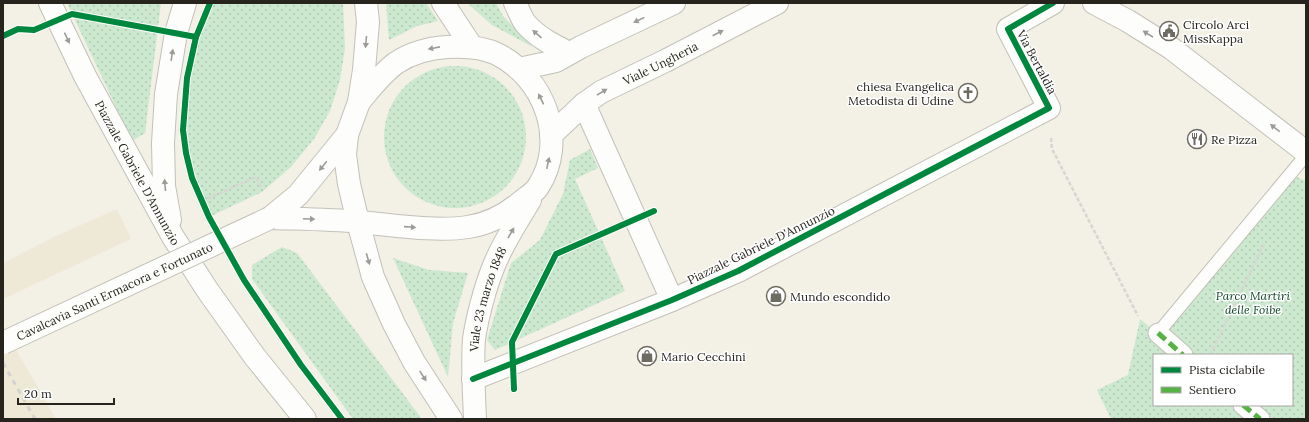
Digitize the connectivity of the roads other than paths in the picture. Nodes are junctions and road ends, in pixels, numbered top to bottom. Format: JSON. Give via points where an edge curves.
{"nodes":[{"id":1,"x":50,"y":3,"type":"edge"},
{"id":2,"x":185,"y":3,"type":"edge"},
{"id":3,"x":366,"y":3,"type":"edge"},
{"id":4,"x":443,"y":3,"type":"edge"},
{"id":5,"x":515,"y":3,"type":"edge"},
{"id":6,"x":674,"y":3,"type":"edge"},
{"id":7,"x":777,"y":3,"type":"edge"},
{"id":8,"x":1053,"y":3,"type":"edge"},
{"id":9,"x":1094,"y":3,"type":"edge"},
{"id":10,"x":472,"y":47,"type":"junction"},
{"id":11,"x":569,"y":53,"type":"junction"},
{"id":12,"x":519,"y":69,"type":"junction"},
{"id":13,"x":359,"y":102,"type":"junction"},
{"id":14,"x":584,"y":104,"type":"junction"},
{"id":15,"x":1049,"y":108,"type":"joint"},
{"id":16,"x":347,"y":135,"type":"junction"},
{"id":17,"x":551,"y":135,"type":"junction"},
{"id":18,"x":1306,"y":152,"type":"edge"},
{"id":19,"x":1306,"y":155,"type":"edge"},
{"id":20,"x":537,"y":189,"type":"junction"},
{"id":21,"x":270,"y":218,"type":"junction"},
{"id":22,"x":358,"y":222,"type":"junction"},
{"id":23,"x":173,"y":237,"type":"junction"},
{"id":24,"x":672,"y":300,"type":"junction"},
{"id":25,"x":1158,"y":333,"type":"joint"},
{"id":26,"x":3,"y":343,"type":"edge"},
{"id":27,"x":1183,"y":354,"type":"edge"},
{"id":28,"x":473,"y":379,"type":"junction"},
{"id":29,"x":1244,"y":406,"type":"edge"},
{"id":30,"x":305,"y":419,"type":"edge"},
{"id":31,"x":451,"y":419,"type":"edge"},
{"id":32,"x":475,"y":419,"type":"edge"},
{"id":33,"x":1260,"y":419,"type":"edge"}],
"edges":[{"from":1,"to":23,"type":"main road","name":"Piazzale Gabriele D'Annunzio","one_way":true,"via":[[85,76]]},
{"from":23,"to":2,"type":"main road","name":"Piazzale Gabriele D'Annunzio","one_way":true,"via":[[164,186],[165,101],[176,33]]},
{"from":3,"to":13,"type":"main road","one_way":true,"via":[[368,22]]},
{"from":4,"to":10,"type":"main road"},
{"from":11,"to":5,"type":"main road","one_way":true,"via":[[536,34],[525,22]]},
{"from":6,"to":11,"type":"main road","one_way":true},
{"from":14,"to":7,"type":"main road","name":"Viale Ungheria","one_way":true,"via":[[601,92]]},
{"from":8,"to":15,"type":"main road","name":"Via Bertaldia","via":[[1008,29]]},
{"from":18,"to":9,"type":"main road","one_way":true,"via":[[1171,48]]},
{"from":10,"to":12,"type":"main road","via":[[496,53]]},
{"from":10,"to":13,"type":"main road","one_way":true,"via":[[433,48],[412,55],[397,63],[379,78]]},
{"from":11,"to":12,"type":"main road","via":[[556,62]]},
{"from":17,"to":12,"type":"main road","one_way":true,"via":[[549,118],[542,98],[532,82]]},
{"from":13,"to":16,"type":"main road"},
{"from":14,"to":17,"type":"main road","name":"Viale Ungheria"},
{"from":14,"to":24,"type":"main road"},
{"from":15,"to":24,"type":"main road","name":"Piazzale Gabriele D'Annunzio","via":[[738,271]]},
{"from":16,"to":21,"type":"main road","one_way":true,"via":[[298,195]]},
{"from":16,"to":22,"type":"main road","via":[[345,155]]},
{"from":20,"to":17,"type":"main road","one_way":true,"via":[[547,169]]},
{"from":19,"to":25,"type":"lane"},
{"from":22,"to":20,"type":"main road","one_way":true,"via":[[441,228],[469,227],[490,221],[511,210]]},
{"from":28,"to":20,"type":"main road","name":"Viale 23 marzo 1848","one_way":true,"via":[[474,338],[493,267]]},
{"from":21,"to":22,"type":"main road","one_way":true},
{"from":21,"to":26,"type":"main road","name":"Cavalcavia Santi Ermacora e Fortunato","bridge":true},
{"from":22,"to":31,"type":"main road","one_way":true,"via":[[373,277],[394,324],[414,362]]},
{"from":23,"to":30,"type":"main road","via":[[255,357]]},
{"from":24,"to":28,"type":"main road","name":"Piazzale Gabriele D'Annunzio"},
{"from":25,"to":27,"type":"street"},
{"from":28,"to":32,"type":"main road","name":"Viale 23 marzo 1848"},
{"from":29,"to":33,"type":"street"}]}
